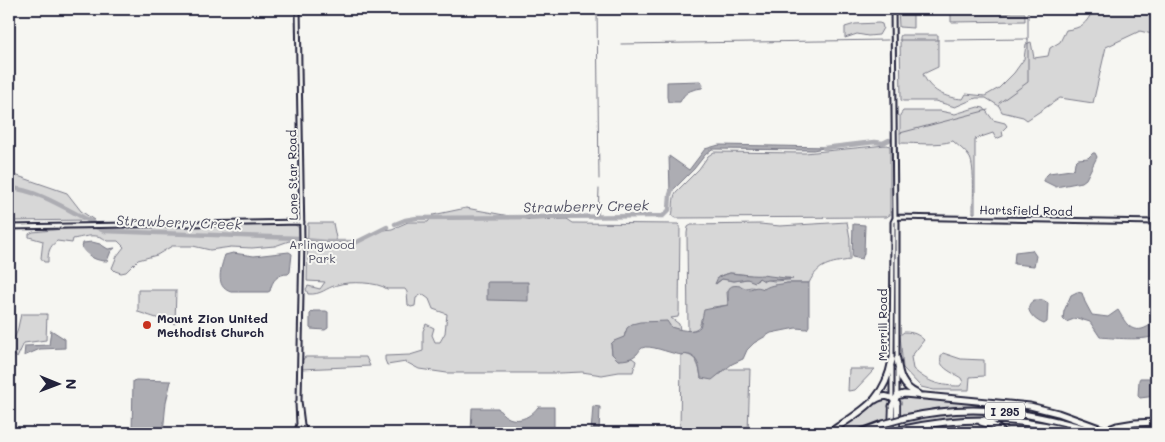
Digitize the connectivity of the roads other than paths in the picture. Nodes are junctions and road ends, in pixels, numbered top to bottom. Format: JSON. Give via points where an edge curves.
{"nodes":[{"id":1,"x":298,"y":9,"type":"edge"},
{"id":2,"x":893,"y":9,"type":"edge"},
{"id":3,"x":896,"y":217,"type":"junction"},
{"id":4,"x":302,"y":222,"type":"junction"},
{"id":5,"x":1156,"y":222,"type":"edge"},
{"id":6,"x":9,"y":227,"type":"edge"},
{"id":7,"x":892,"y":264,"type":"junction"},
{"id":8,"x":897,"y":296,"type":"junction"},
{"id":9,"x":892,"y":302,"type":"junction"},
{"id":10,"x":892,"y":327,"type":"junction"},
{"id":11,"x":897,"y":327,"type":"junction"},
{"id":12,"x":895,"y":358,"type":"junction"},
{"id":13,"x":921,"y":395,"type":"junction"},
{"id":14,"x":894,"y":400,"type":"junction"},
{"id":15,"x":299,"y":401,"type":"junction"},
{"id":16,"x":869,"y":404,"type":"junction"},
{"id":17,"x":965,"y":420,"type":"junction"},
{"id":18,"x":1156,"y":422,"type":"edge"},
{"id":19,"x":9,"y":429,"type":"edge"},
{"id":20,"x":304,"y":429,"type":"junction"},
{"id":21,"x":296,"y":432,"type":"edge"},
{"id":22,"x":10,"y":433,"type":"edge"},
{"id":23,"x":307,"y":433,"type":"edge"},
{"id":24,"x":829,"y":433,"type":"edge"},
{"id":25,"x":859,"y":433,"type":"edge"},
{"id":26,"x":891,"y":433,"type":"edge"},
{"id":27,"x":896,"y":433,"type":"edge"},
{"id":28,"x":1004,"y":433,"type":"edge"},
{"id":29,"x":1078,"y":433,"type":"edge"},
{"id":30,"x":1098,"y":433,"type":"edge"},
{"id":31,"x":1103,"y":433,"type":"edge"},
{"id":32,"x":1113,"y":433,"type":"edge"}],
"edges":[{"from":1,"to":4,"type":"street","name":"Lone Star Road"},
{"from":2,"to":3,"type":"street","name":"Merrill Road"},
{"from":3,"to":5,"type":"street","name":"Hartsfield Road"},
{"from":3,"to":7,"type":"street","name":"Merrill Road","via":[[893,222]]},
{"from":3,"to":8,"type":"street","name":"Merrill Road"},
{"from":4,"to":6,"type":"street"},
{"from":4,"to":15,"type":"street","name":"Lone Star Road"},
{"from":7,"to":8,"type":"street","via":[[895,266]]},
{"from":7,"to":9,"type":"street","name":"Merrill Road"},
{"from":8,"to":11,"type":"street","name":"Merrill Road"},
{"from":9,"to":10,"type":"street","name":"Merrill Road"},
{"from":9,"to":11,"type":"street"},
{"from":10,"to":12,"type":"street","name":"Merrill Road"},
{"from":10,"to":12,"type":"street","via":[[895,332]]},
{"from":11,"to":12,"type":"street","name":"Merrill Road"},
{"from":12,"to":13,"type":"highway","via":[[905,385]]},
{"from":12,"to":14,"type":"street","name":"Merrill Road"},
{"from":12,"to":16,"type":"highway","via":[[885,386]]},
{"from":13,"to":14,"type":"highway","via":[[904,394]]},
{"from":13,"to":32,"type":"highway","via":[[1030,406]]},
{"from":14,"to":16,"type":"highway","via":[[882,397]]},
{"from":14,"to":26,"type":"main road","name":"Merrill Road"},
{"from":14,"to":27,"type":"main road","name":"Merrill Road"},
{"from":15,"to":20,"type":"street","name":"Lone Star Road"},
{"from":15,"to":21,"type":"street","name":"Lone Star Road"},
{"from":16,"to":24,"type":"highway"},
{"from":17,"to":26,"type":"highway","number":"I 295","bridge":true},
{"from":17,"to":28,"type":"highway","via":[[988,423]]},
{"from":17,"to":29,"type":"highway","number":"I 295","via":[[1022,422]]},
{"from":18,"to":30,"type":"highway","bridge":true,"via":[[1135,422]]},
{"from":19,"to":22,"type":"street"},
{"from":20,"to":21,"type":"street"},
{"from":20,"to":23,"type":"street"},
{"from":25,"to":31,"type":"highway","number":"I 295","bridge":true,"via":[[905,418],[952,411],[1002,411],[1048,418]]}]}
